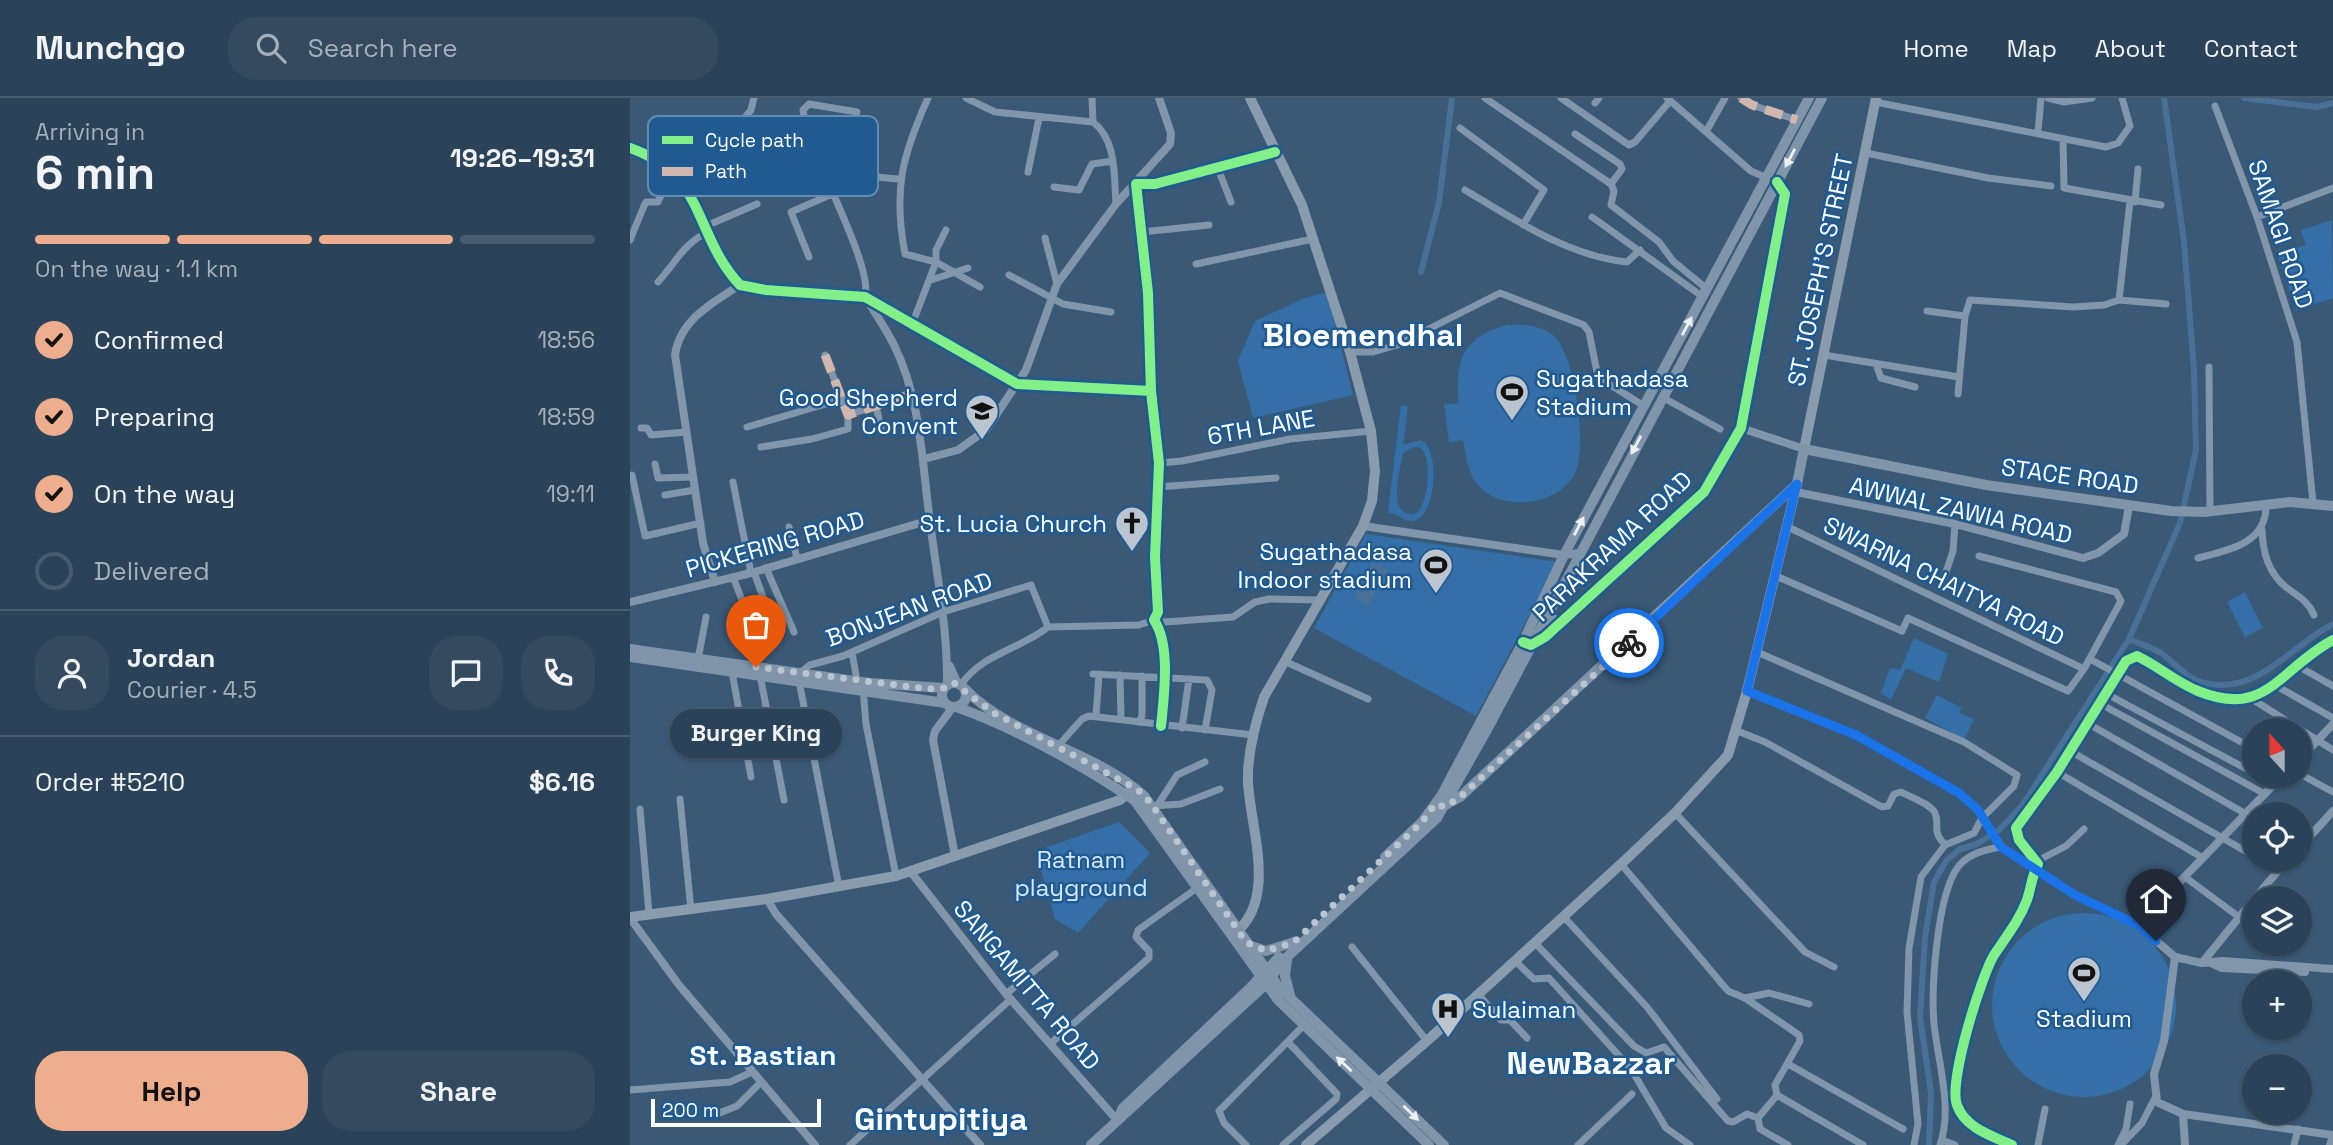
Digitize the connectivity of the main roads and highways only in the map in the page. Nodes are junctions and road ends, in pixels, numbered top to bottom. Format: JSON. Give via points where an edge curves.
{"nodes":[{"id":1,"x":1250,"y":98,"type":"edge"},
{"id":2,"x":1809,"y":98,"type":"edge"},
{"id":3,"x":1822,"y":98,"type":"edge"},
{"id":4,"x":1875,"y":100,"type":"edge"},
{"id":5,"x":1772,"y":180,"type":"junction"},
{"id":6,"x":1804,"y":449,"type":"junction"},
{"id":7,"x":1797,"y":488,"type":"junction"},
{"id":8,"x":2333,"y":506,"type":"edge"},
{"id":9,"x":1547,"y":612,"type":"junction"},
{"id":10,"x":1559,"y":622,"type":"road end"},
{"id":11,"x":1527,"y":644,"type":"junction"},
{"id":12,"x":630,"y":649,"type":"edge"},
{"id":13,"x":630,"y":657,"type":"edge"},
{"id":14,"x":799,"y":677,"type":"junction"},
{"id":15,"x":860,"y":685,"type":"junction"},
{"id":16,"x":955,"y":686,"type":"junction"},
{"id":17,"x":951,"y":705,"type":"junction"},
{"id":18,"x":1119,"y":784,"type":"junction"},
{"id":19,"x":1130,"y":791,"type":"junction"},
{"id":20,"x":1100,"y":806,"type":"junction"},
{"id":21,"x":1438,"y":806,"type":"junction"},
{"id":22,"x":630,"y":918,"type":"edge"},
{"id":23,"x":1235,"y":933,"type":"junction"},
{"id":24,"x":1246,"y":942,"type":"junction"},
{"id":25,"x":1294,"y":942,"type":"junction"},
{"id":26,"x":1287,"y":957,"type":"junction"},
{"id":27,"x":1266,"y":978,"type":"junction"},
{"id":28,"x":1292,"y":1000,"type":"junction"},
{"id":29,"x":1374,"y":1085,"type":"junction"},
{"id":30,"x":2333,"y":1137,"type":"edge"},
{"id":31,"x":1091,"y":1145,"type":"edge"},
{"id":32,"x":1306,"y":1145,"type":"edge"},
{"id":33,"x":1429,"y":1145,"type":"edge"},
{"id":34,"x":1444,"y":1145,"type":"edge"},
{"id":35,"x":2331,"y":1145,"type":"edge"}],
"edges":[{"from":1,"to":23,"type":"main road","via":[[1302,205],[1350,352],[1371,431],[1375,471],[1363,526],[1265,697],[1253,735],[1248,780],[1259,879],[1249,919]]},
{"from":2,"to":5,"type":"main road"},
{"from":3,"to":5,"type":"main road","one_way":true},
{"from":4,"to":6,"type":"main road","name":"ST. JOSEPH'S STREET"},
{"from":5,"to":9,"type":"main road","one_way":true},
{"from":11,"to":5,"type":"main road","one_way":true,"via":[[1564,555],[1705,293]]},
{"from":6,"to":7,"type":"main road"},
{"from":6,"to":8,"type":"main road","name":"STACE ROAD","via":[[1986,485],[2171,511],[2313,503]]},
{"from":7,"to":21,"type":"main road","via":[[1460,797]]},
{"from":7,"to":29,"type":"main road","via":[[1728,755],[1675,813]]},
{"from":9,"to":10,"type":"main road"},
{"from":9,"to":11,"type":"main road"},
{"from":11,"to":21,"type":"main road"},
{"from":12,"to":14,"type":"main road"},
{"from":13,"to":14,"type":"main road"},
{"from":14,"to":15,"type":"main road"},
{"from":15,"to":16,"type":"main road"},
{"from":15,"to":17,"type":"main road"},
{"from":16,"to":17,"type":"main road"},
{"from":16,"to":17,"type":"main road","via":[[965,700]]},
{"from":16,"to":18,"type":"main road"},
{"from":17,"to":18,"type":"main road"},
{"from":18,"to":19,"type":"main road"},
{"from":18,"to":20,"type":"main road"},
{"from":19,"to":20,"type":"main road"},
{"from":19,"to":23,"type":"main road","via":[[1197,888]]},
{"from":19,"to":23,"type":"main road","via":[[1155,806]]},
{"from":20,"to":22,"type":"main road","via":[[896,876]]},
{"from":21,"to":25,"type":"main road"},
{"from":21,"to":26,"type":"main road","via":[[1430,825]]},
{"from":23,"to":24,"type":"main road"},
{"from":23,"to":27,"type":"main road"},
{"from":24,"to":25,"type":"main road","via":[[1266,951]]},
{"from":24,"to":27,"type":"main road"},
{"from":25,"to":27,"type":"main road"},
{"from":26,"to":27,"type":"main road"},
{"from":26,"to":28,"type":"main road","via":[[1285,976]]},
{"from":27,"to":28,"type":"main road"},
{"from":29,"to":27,"type":"main road","one_way":true,"via":[[1304,1027]]},
{"from":27,"to":31,"type":"main road","via":[[1122,1110]]},
{"from":28,"to":29,"type":"main road"},
{"from":29,"to":32,"type":"main road"},
{"from":29,"to":33,"type":"main road"},
{"from":29,"to":34,"type":"main road","one_way":true},
{"from":30,"to":35,"type":"main road"}]}
